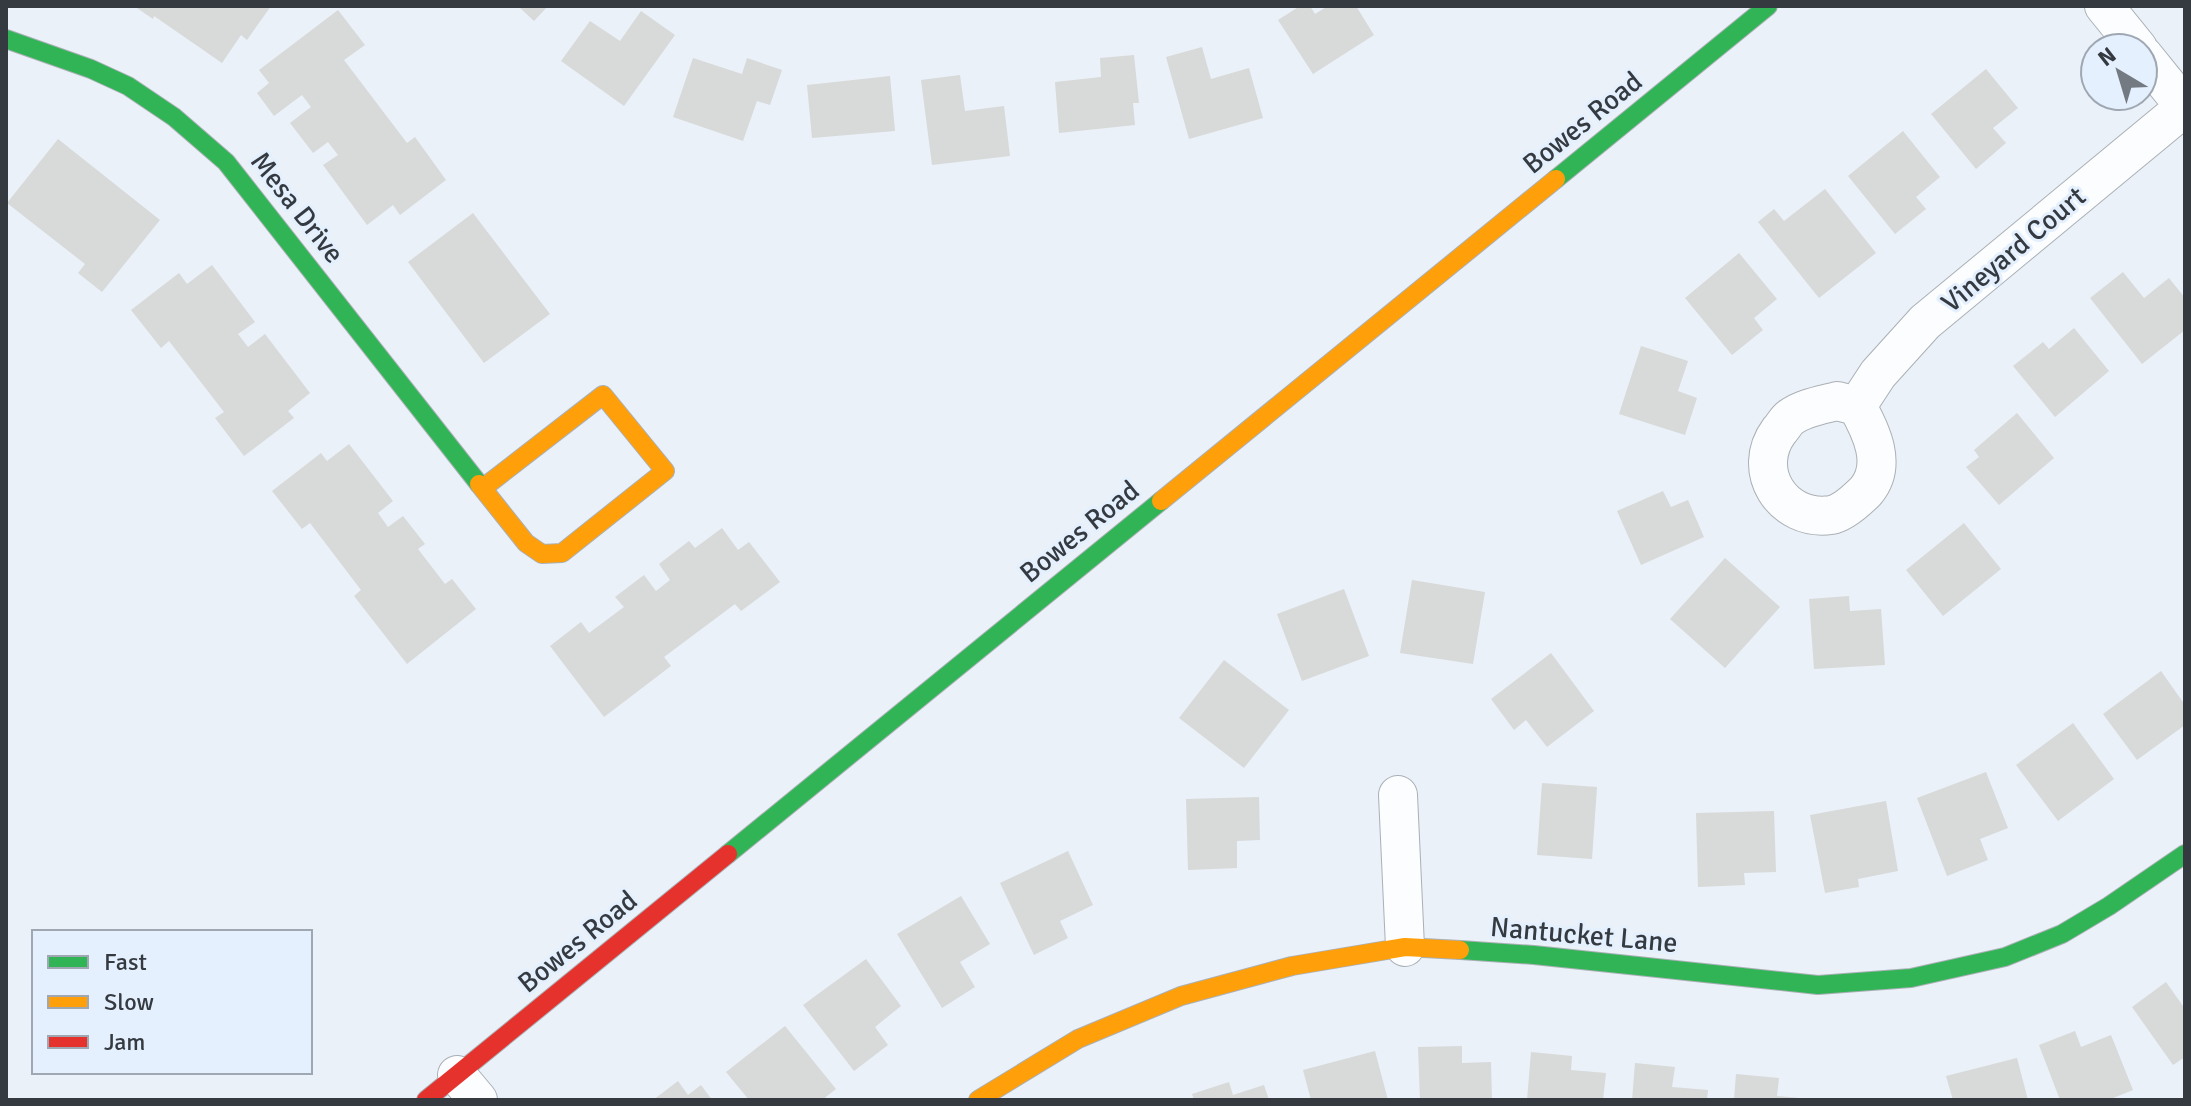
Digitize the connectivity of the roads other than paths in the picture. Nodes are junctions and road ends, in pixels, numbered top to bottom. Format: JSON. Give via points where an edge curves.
{"nodes":[{"id":1,"x":1768,"y":6,"type":"edge"},
{"id":2,"x":2104,"y":6,"type":"edge"},
{"id":3,"x":2125,"y":32,"type":"edge"},
{"id":4,"x":6,"y":39,"type":"edge"},
{"id":5,"x":2159,"y":75,"type":"edge"},
{"id":6,"x":2185,"y":107,"type":"edge"},
{"id":7,"x":1857,"y":406,"type":"dead end"},
{"id":8,"x":483,"y":488,"type":"junction"},
{"id":9,"x":1398,"y":795,"type":"dead end"},
{"id":10,"x":2185,"y":854,"type":"edge"},
{"id":11,"x":1405,"y":947,"type":"junction"},
{"id":12,"x":468,"y":1087,"type":"edge"},
{"id":13,"x":426,"y":1100,"type":"edge"},
{"id":14,"x":978,"y":1100,"type":"edge"}],
"edges":[{"from":1,"to":12,"type":"street","name":"Bowes Road"},
{"from":2,"to":3,"type":"street"},
{"from":4,"to":8,"type":"street","name":"Mesa Drive","via":[[128,86],[226,162]]},
{"from":5,"to":6,"type":"street"},
{"from":6,"to":7,"type":"street","name":"Vineyard Court","via":[[1925,322]]},
{"from":8,"to":8,"type":"street","name":"Mesa Drive","via":[[526,543],[542,554],[562,553],[665,471],[603,395]]},
{"from":9,"to":11,"type":"street"},
{"from":10,"to":11,"type":"street","name":"Nantucket Lane","via":[[2060,934],[2004,956],[1915,979],[1818,985]]},
{"from":11,"to":14,"type":"street","name":"Nantucket Lane","via":[[1292,966],[1181,996],[1078,1039]]},
{"from":12,"to":13,"type":"street","name":"Bowes Road"}]}
